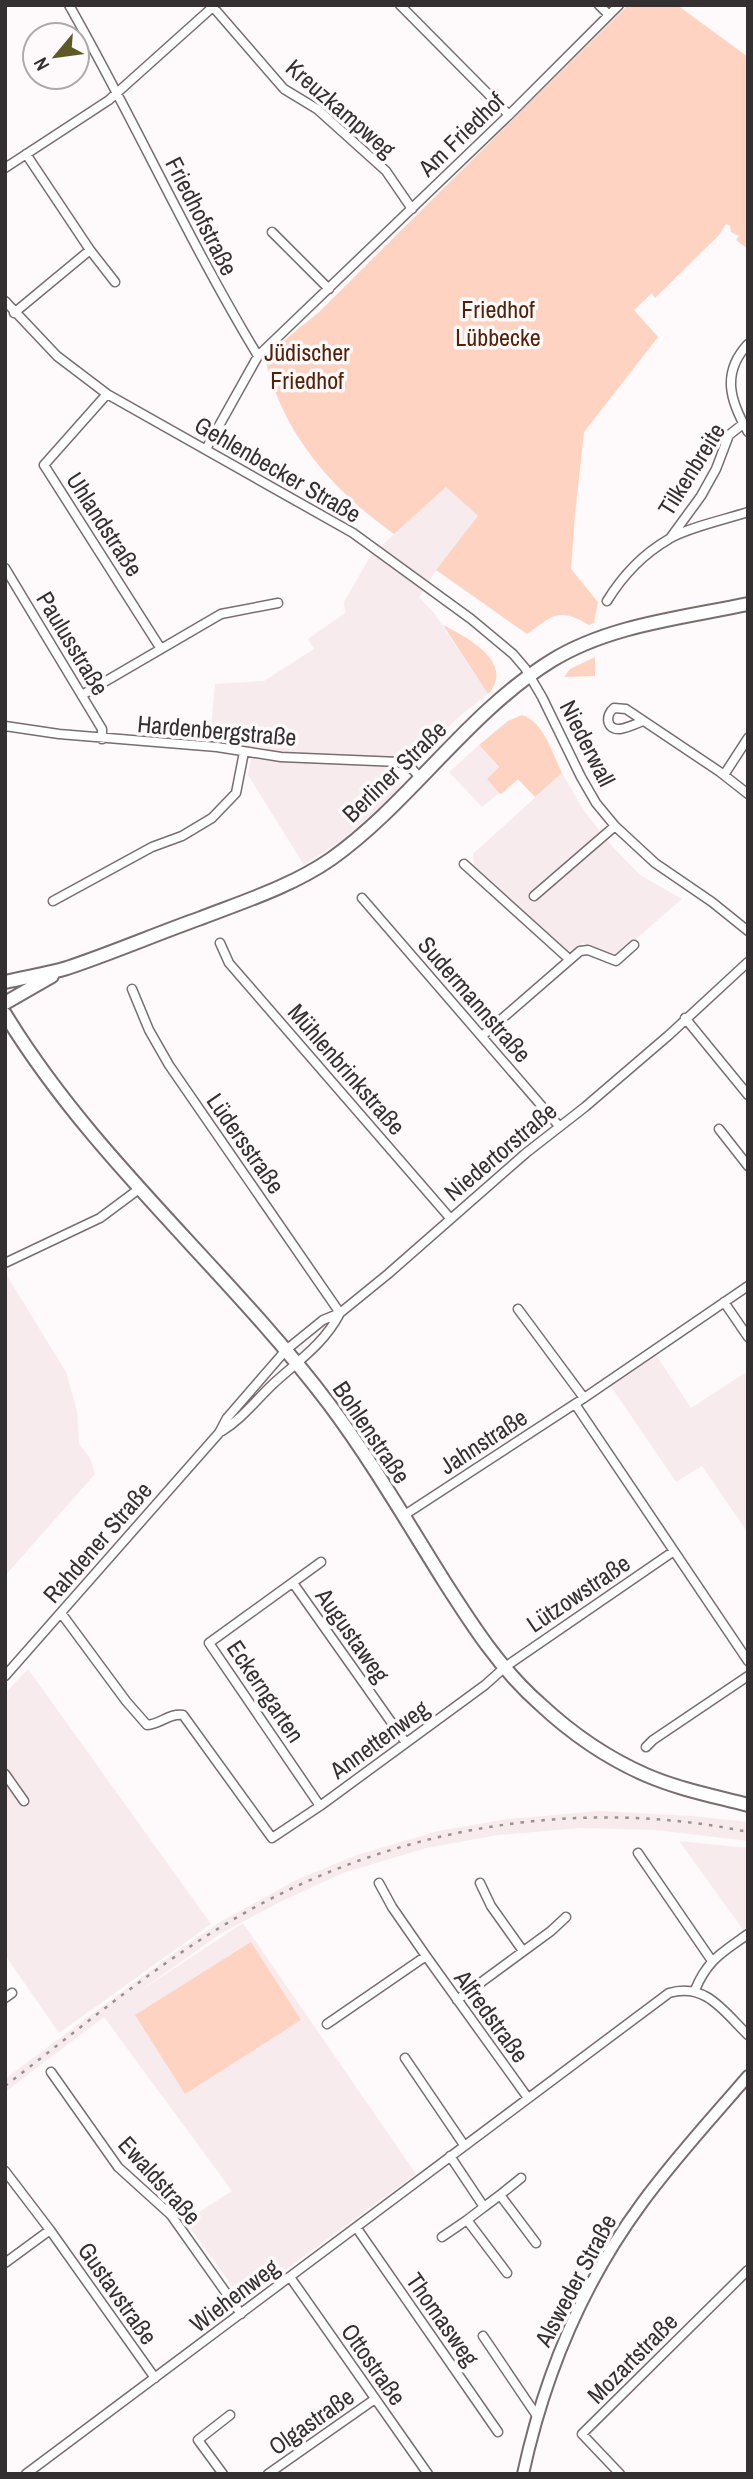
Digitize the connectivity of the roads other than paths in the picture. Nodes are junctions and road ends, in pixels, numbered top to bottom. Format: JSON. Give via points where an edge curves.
{"nodes":[{"id":1,"x":69,"y":5,"type":"edge"},
{"id":2,"x":400,"y":5,"type":"edge"},
{"id":3,"x":599,"y":5,"type":"edge"},
{"id":4,"x":619,"y":5,"type":"edge"},
{"id":5,"x":214,"y":6,"type":"edge"},
{"id":6,"x":609,"y":15,"type":"junction"},
{"id":7,"x":118,"y":91,"type":"junction"},
{"id":8,"x":509,"y":115,"type":"junction"},
{"id":9,"x":26,"y":154,"type":"junction"},
{"id":10,"x":5,"y":168,"type":"edge"},
{"id":11,"x":412,"y":209,"type":"junction"},
{"id":12,"x":272,"y":232,"type":"dead end"},
{"id":13,"x":90,"y":250,"type":"junction"},
{"id":14,"x":115,"y":282,"type":"dead end"},
{"id":15,"x":328,"y":289,"type":"junction"},
{"id":16,"x":5,"y":301,"type":"edge"},
{"id":17,"x":14,"y":313,"type":"junction"},
{"id":18,"x":748,"y":344,"type":"edge"},
{"id":19,"x":258,"y":356,"type":"junction"},
{"id":20,"x":107,"y":394,"type":"junction"},
{"id":21,"x":746,"y":428,"type":"edge"},
{"id":22,"x":206,"y":449,"type":"junction"},
{"id":23,"x":748,"y":512,"type":"edge"},
{"id":24,"x":671,"y":537,"type":"junction"},
{"id":25,"x":5,"y":568,"type":"edge"},
{"id":26,"x":607,"y":601,"type":"dead end"},
{"id":27,"x":278,"y":603,"type":"dead end"},
{"id":28,"x":748,"y":604,"type":"edge"},
{"id":29,"x":161,"y":649,"type":"junction"},
{"id":30,"x":530,"y":675,"type":"junction"},
{"id":31,"x":82,"y":695,"type":"junction"},
{"id":32,"x":643,"y":721,"type":"dead end"},
{"id":33,"x":5,"y":726,"type":"edge"},
{"id":34,"x":748,"y":738,"type":"edge"},
{"id":35,"x":102,"y":739,"type":"junction"},
{"id":36,"x":244,"y":752,"type":"junction"},
{"id":37,"x":724,"y":775,"type":"junction"},
{"id":38,"x":421,"y":778,"type":"junction"},
{"id":39,"x":748,"y":794,"type":"edge"},
{"id":40,"x":615,"y":826,"type":"junction"},
{"id":41,"x":464,"y":863,"type":"dead end"},
{"id":42,"x":534,"y":896,"type":"dead end"},
{"id":43,"x":362,"y":898,"type":"dead end"},
{"id":44,"x":53,"y":901,"type":"dead end"},
{"id":45,"x":748,"y":931,"type":"edge"},
{"id":46,"x":220,"y":943,"type":"dead end"},
{"id":47,"x":634,"y":945,"type":"dead end"},
{"id":48,"x":569,"y":959,"type":"junction"},
{"id":49,"x":748,"y":962,"type":"edge"},
{"id":50,"x":64,"y":969,"type":"junction"},
{"id":51,"x":5,"y":982,"type":"edge"},
{"id":52,"x":132,"y":989,"type":"dead end"},
{"id":53,"x":5,"y":1003,"type":"edge"},
{"id":54,"x":5,"y":1014,"type":"edge"},
{"id":55,"x":685,"y":1018,"type":"junction"},
{"id":56,"x":482,"y":1035,"type":"junction"},
{"id":57,"x":748,"y":1095,"type":"edge"},
{"id":58,"x":559,"y":1126,"type":"junction"},
{"id":59,"x":719,"y":1129,"type":"dead end"},
{"id":60,"x":748,"y":1166,"type":"edge"},
{"id":61,"x":139,"y":1189,"type":"junction"},
{"id":62,"x":450,"y":1218,"type":"junction"},
{"id":63,"x":5,"y":1263,"type":"edge"},
{"id":64,"x":748,"y":1286,"type":"edge"},
{"id":65,"x":724,"y":1302,"type":"junction"},
{"id":66,"x":518,"y":1309,"type":"dead end"},
{"id":67,"x":340,"y":1313,"type":"junction"},
{"id":68,"x":748,"y":1337,"type":"edge"},
{"id":69,"x":286,"y":1350,"type":"junction"},
{"id":70,"x":297,"y":1364,"type":"junction"},
{"id":71,"x":584,"y":1398,"type":"junction"},
{"id":72,"x":575,"y":1404,"type":"junction"},
{"id":73,"x":219,"y":1433,"type":"junction"},
{"id":74,"x":403,"y":1516,"type":"junction"},
{"id":75,"x":674,"y":1551,"type":"junction"},
{"id":76,"x":321,"y":1562,"type":"dead end"},
{"id":77,"x":293,"y":1583,"type":"junction"},
{"id":78,"x":61,"y":1613,"type":"junction"},
{"id":79,"x":748,"y":1661,"type":"edge"},
{"id":80,"x":505,"y":1667,"type":"junction"},
{"id":81,"x":748,"y":1675,"type":"edge"},
{"id":82,"x":5,"y":1676,"type":"edge"},
{"id":83,"x":406,"y":1743,"type":"junction"},
{"id":84,"x":646,"y":1747,"type":"dead end"},
{"id":85,"x":5,"y":1774,"type":"edge"},
{"id":86,"x":24,"y":1801,"type":"dead end"},
{"id":87,"x":748,"y":1805,"type":"edge"},
{"id":88,"x":320,"y":1806,"type":"junction"},
{"id":89,"x":638,"y":1853,"type":"dead end"},
{"id":90,"x":379,"y":1883,"type":"dead end"},
{"id":91,"x":480,"y":1883,"type":"dead end"},
{"id":92,"x":566,"y":1917,"type":"dead end"},
{"id":93,"x":748,"y":1934,"type":"edge"},
{"id":94,"x":523,"y":1951,"type":"junction"},
{"id":95,"x":426,"y":1956,"type":"junction"},
{"id":96,"x":712,"y":1961,"type":"junction"},
{"id":97,"x":695,"y":1990,"type":"junction"},
{"id":98,"x":457,"y":2000,"type":"junction"},
{"id":99,"x":327,"y":2024,"type":"dead end"},
{"id":100,"x":748,"y":2035,"type":"edge"},
{"id":101,"x":405,"y":2058,"type":"dead end"},
{"id":102,"x":51,"y":2072,"type":"dead end"},
{"id":103,"x":748,"y":2076,"type":"edge"},
{"id":104,"x":528,"y":2098,"type":"junction"},
{"id":105,"x":464,"y":2145,"type":"junction"},
{"id":106,"x":450,"y":2155,"type":"junction"},
{"id":107,"x":5,"y":2172,"type":"edge"},
{"id":108,"x":522,"y":2178,"type":"dead end"},
{"id":109,"x":500,"y":2195,"type":"junction"},
{"id":110,"x":484,"y":2207,"type":"junction"},
{"id":111,"x":467,"y":2220,"type":"junction"},
{"id":112,"x":356,"y":2227,"type":"junction"},
{"id":113,"x":50,"y":2230,"type":"junction"},
{"id":114,"x":442,"y":2237,"type":"dead end"},
{"id":115,"x":536,"y":2242,"type":"dead end"},
{"id":116,"x":5,"y":2263,"type":"edge"},
{"id":117,"x":748,"y":2270,"type":"edge"},
{"id":118,"x":507,"y":2273,"type":"dead end"},
{"id":119,"x":290,"y":2277,"type":"junction"},
{"id":120,"x":241,"y":2314,"type":"junction"},
{"id":121,"x":483,"y":2336,"type":"dead end"},
{"id":122,"x":155,"y":2378,"type":"junction"},
{"id":123,"x":375,"y":2399,"type":"junction"},
{"id":124,"x":230,"y":2415,"type":"dead end"},
{"id":125,"x":537,"y":2416,"type":"junction"},
{"id":126,"x":498,"y":2432,"type":"dead end"},
{"id":127,"x":26,"y":2474,"type":"edge"},
{"id":128,"x":223,"y":2474,"type":"edge"},
{"id":129,"x":268,"y":2474,"type":"edge"},
{"id":130,"x":428,"y":2474,"type":"edge"},
{"id":131,"x":523,"y":2474,"type":"edge"},
{"id":132,"x":620,"y":2474,"type":"edge"}],
"edges":[{"from":1,"to":7,"type":"street","name":"Friedhofstraße"},
{"from":2,"to":8,"type":"street"},
{"from":3,"to":6,"type":"street"},
{"from":4,"to":6,"type":"street","name":"Am Friedhof"},
{"from":5,"to":7,"type":"street"},
{"from":5,"to":11,"type":"street","name":"Kreuzkampweg","via":[[284,89],[317,109],[386,171]]},
{"from":6,"to":8,"type":"street","name":"Am Friedhof"},
{"from":7,"to":9,"type":"street"},
{"from":7,"to":19,"type":"street","name":"Friedhofstraße","via":[[196,248]]},
{"from":8,"to":11,"type":"street","name":"Am Friedhof"},
{"from":9,"to":10,"type":"street"},
{"from":9,"to":13,"type":"street"},
{"from":11,"to":15,"type":"street","name":"Am Friedhof"},
{"from":12,"to":15,"type":"street"},
{"from":13,"to":14,"type":"street"},
{"from":13,"to":17,"type":"street"},
{"from":15,"to":19,"type":"street","name":"Am Friedhof"},
{"from":16,"to":17,"type":"street","name":"Gehlenbecker Straße"},
{"from":17,"to":20,"type":"street","name":"Gehlenbecker Straße","via":[[57,356]]},
{"from":18,"to":21,"type":"street","name":"Tilkenbreite","via":[[736,360],[729,384]]},
{"from":19,"to":22,"type":"street","name":"Am Friedhof"},
{"from":20,"to":22,"type":"street","name":"Gehlenbecker Straße"},
{"from":20,"to":29,"type":"street","name":"Uhlandstraße","via":[[44,465]]},
{"from":21,"to":24,"type":"street","name":"Tilkenbreite","via":[[729,435],[701,496]]},
{"from":22,"to":30,"type":"street","name":"Gehlenbecker Straße","via":[[361,538],[471,619]]},
{"from":23,"to":24,"type":"street"},
{"from":24,"to":26,"type":"street","via":[[635,564]]},
{"from":25,"to":31,"type":"street","name":"Paulusstraße"},
{"from":27,"to":29,"type":"street","via":[[221,614]]},
{"from":28,"to":30,"type":"main road","name":"Berliner Straße","via":[[645,624],[597,639]]},
{"from":29,"to":31,"type":"street"},
{"from":30,"to":38,"type":"main road","name":"Berliner Straße","via":[[466,730]]},
{"from":30,"to":40,"type":"street","name":"Niederwall","via":[[581,777]]},
{"from":31,"to":35,"type":"street","name":"Paulusstraße","via":[[102,729]]},
{"from":32,"to":37,"type":"street"},
{"from":33,"to":35,"type":"street","name":"Hardenbergstraße"},
{"from":34,"to":37,"type":"street"},
{"from":35,"to":36,"type":"street","name":"Hardenbergstraße"},
{"from":36,"to":38,"type":"street","name":"Hardenbergstraße","via":[[399,762]]},
{"from":36,"to":44,"type":"street","via":[[236,793],[212,818]]},
{"from":37,"to":39,"type":"street"},
{"from":38,"to":50,"type":"main road","name":"Berliner Straße","via":[[373,825],[305,875]]},
{"from":40,"to":42,"type":"street"},
{"from":40,"to":45,"type":"street","name":"Niederwall","via":[[655,863]]},
{"from":41,"to":48,"type":"street"},
{"from":43,"to":56,"type":"street","name":"Sudermannstraße"},
{"from":46,"to":62,"type":"street","name":"Mühlenbrinkstraße","via":[[229,963]]},
{"from":47,"to":48,"type":"street","via":[[616,961],[588,950]]},
{"from":48,"to":56,"type":"street"},
{"from":49,"to":55,"type":"street","name":"Niedertorstraße"},
{"from":50,"to":51,"type":"main road","name":"Berliner Straße"},
{"from":50,"to":53,"type":"main road","name":"Berliner Straße"},
{"from":52,"to":67,"type":"street","name":"Lüdersstraße","via":[[169,1065]]},
{"from":54,"to":61,"type":"main road","name":"Bohlenstraße","via":[[62,1099]]},
{"from":55,"to":57,"type":"street"},
{"from":55,"to":58,"type":"street","name":"Niedertorstraße"},
{"from":56,"to":58,"type":"street","name":"Sudermannstraße"},
{"from":58,"to":62,"type":"street","name":"Niedertorstraße"},
{"from":59,"to":60,"type":"street"},
{"from":61,"to":63,"type":"street","via":[[100,1218]]},
{"from":61,"to":69,"type":"main road","name":"Bohlenstraße"},
{"from":62,"to":67,"type":"street","name":"Niedertorstraße"},
{"from":64,"to":65,"type":"street","name":"Jahnstraße"},
{"from":65,"to":68,"type":"street"},
{"from":65,"to":71,"type":"street","name":"Jahnstraße"},
{"from":66,"to":71,"type":"street"},
{"from":67,"to":69,"type":"street","name":"Niedertorstraße","via":[[323,1320]]},
{"from":67,"to":70,"type":"street","name":"Niedertorstraße","via":[[331,1330]]},
{"from":69,"to":70,"type":"main road","name":"Bohlenstraße"},
{"from":69,"to":73,"type":"street","name":"Rahdener Straße"},
{"from":70,"to":73,"type":"street","name":"Rahdener Straße"},
{"from":70,"to":74,"type":"main road","name":"Bohlenstraße","via":[[357,1442]]},
{"from":71,"to":72,"type":"street","name":"Jahnstraße"},
{"from":72,"to":74,"type":"street","name":"Jahnstraße"},
{"from":72,"to":75,"type":"street"},
{"from":73,"to":78,"type":"street","name":"Rahdener Straße"},
{"from":74,"to":80,"type":"main road","name":"Bohlenstraße","via":[[471,1623]]},
{"from":75,"to":79,"type":"street"},
{"from":75,"to":80,"type":"street","name":"Lützowstraße"},
{"from":76,"to":77,"type":"street","name":"Eckerngarten"},
{"from":77,"to":83,"type":"street","name":"Augustaweg"},
{"from":77,"to":88,"type":"street","name":"Eckerngarten","via":[[209,1643]]},
{"from":78,"to":82,"type":"street","name":"Rahdener Straße"},
{"from":78,"to":88,"type":"street","name":"Annettenweg","via":[[147,1726],[174,1714],[183,1715],[272,1838]]},
{"from":80,"to":83,"type":"street","name":"Annettenweg"},
{"from":80,"to":87,"type":"main road","name":"Bohlenstraße","via":[[565,1726],[622,1763],[654,1778]]},
{"from":81,"to":84,"type":"street"},
{"from":83,"to":88,"type":"street","name":"Annettenweg"},
{"from":85,"to":86,"type":"street"},
{"from":89,"to":96,"type":"street"},
{"from":90,"to":95,"type":"street","name":"Alfredstraße"},
{"from":91,"to":94,"type":"street"},
{"from":92,"to":94,"type":"street"},
{"from":93,"to":96,"type":"street"},
{"from":94,"to":98,"type":"street"},
{"from":95,"to":98,"type":"street","name":"Alfredstraße"},
{"from":95,"to":99,"type":"street","name":"Alfredstraße"},
{"from":96,"to":97,"type":"street"},
{"from":97,"to":100,"type":"street"},
{"from":97,"to":104,"type":"street","name":"Wiehenweg","via":[[669,1993]]},
{"from":98,"to":104,"type":"street","name":"Alfredstraße"},
{"from":101,"to":105,"type":"street"},
{"from":102,"to":120,"type":"street","name":"Ewaldstraße","via":[[118,2167],[171,2216]]},
{"from":103,"to":125,"type":"street","name":"Alsweder Straße","via":[[643,2201],[602,2264],[557,2359]]},
{"from":104,"to":105,"type":"street","name":"Wiehenweg"},
{"from":105,"to":106,"type":"street","name":"Wiehenweg"},
{"from":106,"to":110,"type":"street"},
{"from":106,"to":112,"type":"street","name":"Wiehenweg"},
{"from":107,"to":113,"type":"street","name":"Gustavstraße"},
{"from":108,"to":109,"type":"street"},
{"from":109,"to":110,"type":"street"},
{"from":109,"to":115,"type":"street"},
{"from":110,"to":111,"type":"street"},
{"from":111,"to":114,"type":"street"},
{"from":111,"to":118,"type":"street"},
{"from":112,"to":119,"type":"street","name":"Wiehenweg"},
{"from":112,"to":126,"type":"street","name":"Thomasweg"},
{"from":113,"to":116,"type":"street","name":"Gustavstraße"},
{"from":113,"to":122,"type":"street","name":"Gustavstraße"},
{"from":117,"to":132,"type":"street","name":"Mozartstraße","via":[[582,2434]]},
{"from":119,"to":120,"type":"street","name":"Wiehenweg"},
{"from":119,"to":123,"type":"street","name":"Ottostraße"},
{"from":120,"to":122,"type":"street","name":"Wiehenweg"},
{"from":121,"to":125,"type":"street"},
{"from":122,"to":127,"type":"street","name":"Wiehenweg"},
{"from":123,"to":129,"type":"street","name":"Olgastraße"},
{"from":123,"to":130,"type":"street","name":"Ottostraße"},
{"from":124,"to":128,"type":"street","via":[[198,2440]]},
{"from":125,"to":131,"type":"street","name":"Alsweder Straße"}]}
